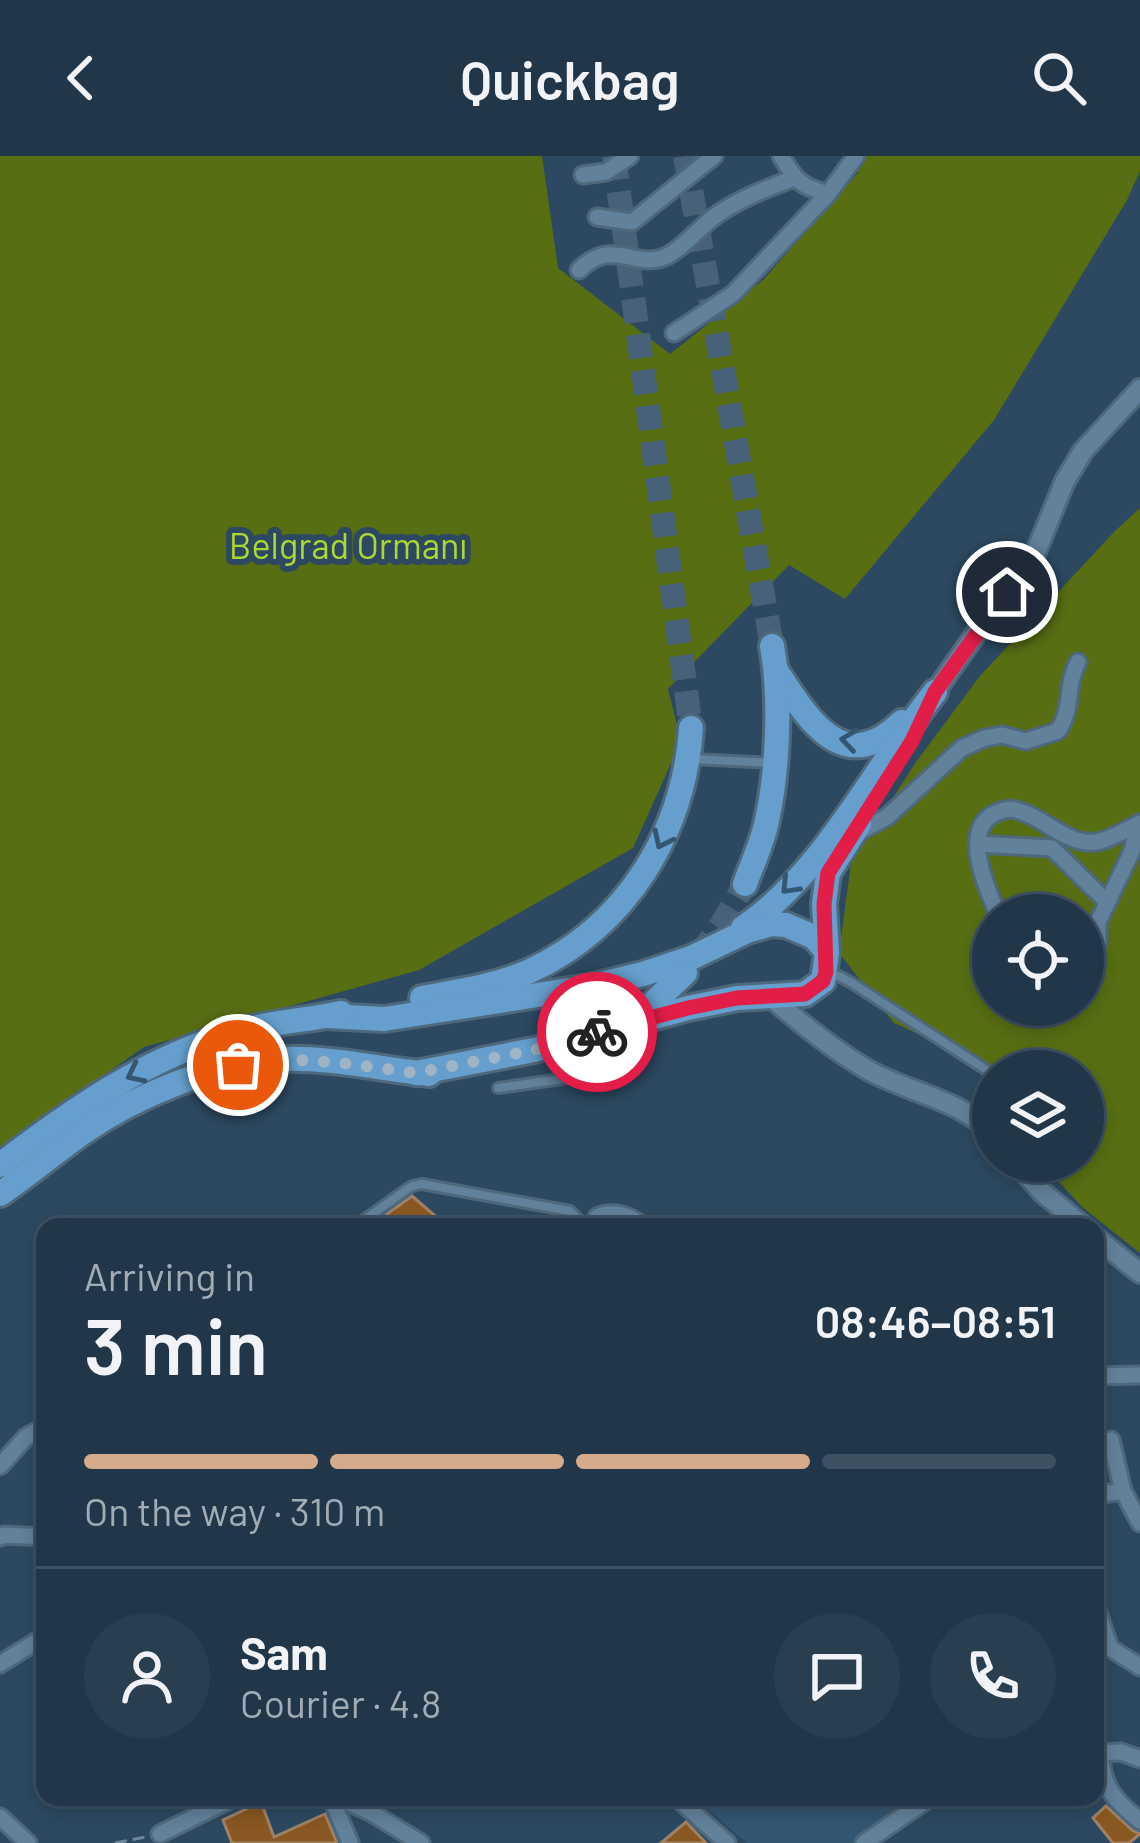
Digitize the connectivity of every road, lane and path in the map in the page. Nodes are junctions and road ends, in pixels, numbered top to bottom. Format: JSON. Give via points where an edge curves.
{"nodes":[{"id":1,"x":630,"y":156,"type":"edge"},
{"id":2,"x":714,"y":156,"type":"edge"},
{"id":3,"x":781,"y":156,"type":"edge"},
{"id":4,"x":856,"y":156,"type":"edge"},
{"id":5,"x":583,"y":175,"type":"dead end"},
{"id":6,"x":794,"y":178,"type":"junction"},
{"id":7,"x":828,"y":194,"type":"junction"},
{"id":8,"x":596,"y":217,"type":"dead end"},
{"id":9,"x":579,"y":270,"type":"dead end"},
{"id":10,"x":674,"y":333,"type":"dead end"},
{"id":11,"x":1140,"y":389,"type":"edge"},
{"id":12,"x":1078,"y":662,"type":"dead end"},
{"id":13,"x":935,"y":692,"type":"junction"},
{"id":14,"x":691,"y":728,"type":"tunnel mouth"},
{"id":15,"x":689,"y":759,"type":"junction"},
{"id":16,"x":774,"y":764,"type":"junction"},
{"id":17,"x":1139,"y":823,"type":"edge"},
{"id":18,"x":850,"y":836,"type":"junction"},
{"id":19,"x":978,"y":844,"type":"junction"},
{"id":20,"x":745,"y":884,"type":"tunnel mouth"},
{"id":21,"x":989,"y":894,"type":"edge"},
{"id":22,"x":1107,"y":902,"type":"junction"},
{"id":23,"x":1104,"y":910,"type":"edge"},
{"id":24,"x":716,"y":946,"type":"junction"},
{"id":25,"x":826,"y":964,"type":"junction"},
{"id":26,"x":685,"y":973,"type":"tunnel mouth"},
{"id":27,"x":770,"y":996,"type":"junction"},
{"id":28,"x":327,"y":1016,"type":"junction"},
{"id":29,"x":634,"y":1021,"type":"junction"},
{"id":30,"x":584,"y":1035,"type":"junction"},
{"id":31,"x":972,"y":1060,"type":"edge"},
{"id":32,"x":498,"y":1088,"type":"dead end"},
{"id":33,"x":972,"y":1117,"type":"edge"},
{"id":34,"x":0,"y":1166,"type":"edge"},
{"id":35,"x":1033,"y":1182,"type":"edge"},
{"id":36,"x":0,"y":1195,"type":"edge"},
{"id":37,"x":367,"y":1218,"type":"edge"},
{"id":38,"x":577,"y":1218,"type":"edge"},
{"id":39,"x":597,"y":1218,"type":"edge"},
{"id":40,"x":631,"y":1218,"type":"edge"},
{"id":41,"x":1073,"y":1218,"type":"edge"},
{"id":42,"x":1104,"y":1244,"type":"edge"},
{"id":43,"x":1140,"y":1273,"type":"edge"},
{"id":44,"x":1140,"y":1375,"type":"edge"},
{"id":45,"x":1104,"y":1376,"type":"edge"},
{"id":46,"x":36,"y":1431,"type":"edge"},
{"id":47,"x":1112,"y":1440,"type":"dead end"},
{"id":48,"x":0,"y":1466,"type":"edge"},
{"id":49,"x":1124,"y":1491,"type":"junction"},
{"id":50,"x":1104,"y":1494,"type":"edge"},
{"id":51,"x":1140,"y":1523,"type":"edge"},
{"id":52,"x":1,"y":1533,"type":"edge"},
{"id":53,"x":36,"y":1536,"type":"edge"},
{"id":54,"x":1104,"y":1630,"type":"edge"},
{"id":55,"x":36,"y":1642,"type":"edge"},
{"id":56,"x":0,"y":1664,"type":"edge"},
{"id":57,"x":1140,"y":1667,"type":"edge"},
{"id":58,"x":1104,"y":1753,"type":"edge"},
{"id":59,"x":1140,"y":1759,"type":"edge"},
{"id":60,"x":1104,"y":1783,"type":"edge"},
{"id":61,"x":217,"y":1806,"type":"edge"},
{"id":62,"x":336,"y":1806,"type":"edge"},
{"id":63,"x":354,"y":1806,"type":"edge"},
{"id":64,"x":689,"y":1806,"type":"edge"},
{"id":65,"x":918,"y":1806,"type":"edge"},
{"id":66,"x":0,"y":1817,"type":"edge"},
{"id":67,"x":1140,"y":1822,"type":"edge"},
{"id":68,"x":160,"y":1834,"type":"joint"},
{"id":69,"x":28,"y":1843,"type":"edge"},
{"id":70,"x":115,"y":1843,"type":"edge"},
{"id":71,"x":350,"y":1843,"type":"edge"},
{"id":72,"x":421,"y":1843,"type":"edge"},
{"id":73,"x":727,"y":1843,"type":"edge"},
{"id":74,"x":864,"y":1843,"type":"edge"}],
"edges":[{"from":1,"to":5,"type":"street"},
{"from":2,"to":8,"type":"street","via":[[632,222]]},
{"from":3,"to":6,"type":"street"},
{"from":4,"to":7,"type":"street"},
{"from":6,"to":7,"type":"street"},
{"from":6,"to":9,"type":"street","via":[[717,214],[665,256],[612,253]]},
{"from":7,"to":10,"type":"street","via":[[733,294]]},
{"from":11,"to":13,"type":"street","via":[[1083,451],[1035,554]]},
{"from":12,"to":18,"type":"street","via":[[1058,731],[962,748],[886,817]]},
{"from":13,"to":16,"type":"main road","one_way":true,"via":[[887,736],[846,743],[814,726],[774,659]]},
{"from":13,"to":18,"type":"main road"},
{"from":13,"to":24,"type":"main road","one_way":true,"via":[[809,866]]},
{"from":14,"to":15,"type":"main road"},
{"from":15,"to":16,"type":"lane"},
{"from":15,"to":28,"type":"main road","one_way":true,"via":[[655,856],[592,932],[495,983]]},
{"from":16,"to":20,"type":"main road","via":[[767,823]]},
{"from":17,"to":19,"type":"street","via":[[1094,842],[1003,810],[986,818]]},
{"from":17,"to":22,"type":"street"},
{"from":18,"to":25,"type":"main road","via":[[828,873]]},
{"from":19,"to":21,"type":"street"},
{"from":19,"to":22,"type":"street","via":[[1052,848]]},
{"from":22,"to":23,"type":"street"},
{"from":24,"to":25,"type":"main road","via":[[786,925],[814,937]]},
{"from":24,"to":28,"type":"main road","via":[[589,987],[384,1019]]},
{"from":25,"to":27,"type":"main road","via":[[814,990]]},
{"from":25,"to":31,"type":"lane"},
{"from":26,"to":29,"type":"main road"},
{"from":27,"to":29,"type":"main road"},
{"from":27,"to":33,"type":"street","via":[[872,1072]]},
{"from":28,"to":34,"type":"main road","one_way":true,"via":[[242,1030],[134,1073]]},
{"from":29,"to":30,"type":"main road"},
{"from":30,"to":32,"type":"lane","via":[[588,1071]]},
{"from":30,"to":36,"type":"main road","via":[[416,1073],[286,1059],[226,1069],[170,1086],[84,1131]]},
{"from":35,"to":41,"type":"street"},
{"from":37,"to":38,"type":"lane","via":[[422,1184]]},
{"from":39,"to":40,"type":"street"},
{"from":42,"to":43,"type":"street"},
{"from":44,"to":45,"type":"street"},
{"from":46,"to":48,"type":"street"},
{"from":47,"to":49,"type":"street"},
{"from":49,"to":50,"type":"street"},
{"from":49,"to":51,"type":"street"},
{"from":52,"to":53,"type":"street"},
{"from":54,"to":57,"type":"street","via":[[1110,1648]]},
{"from":55,"to":56,"type":"street"},
{"from":58,"to":59,"type":"street"},
{"from":60,"to":67,"type":"street"},
{"from":61,"to":68,"type":"street"},
{"from":62,"to":71,"type":"street"},
{"from":63,"to":72,"type":"street"},
{"from":64,"to":73,"type":"street"},
{"from":65,"to":74,"type":"street"},
{"from":66,"to":69,"type":"street"},
{"from":68,"to":70,"type":"path"}]}
